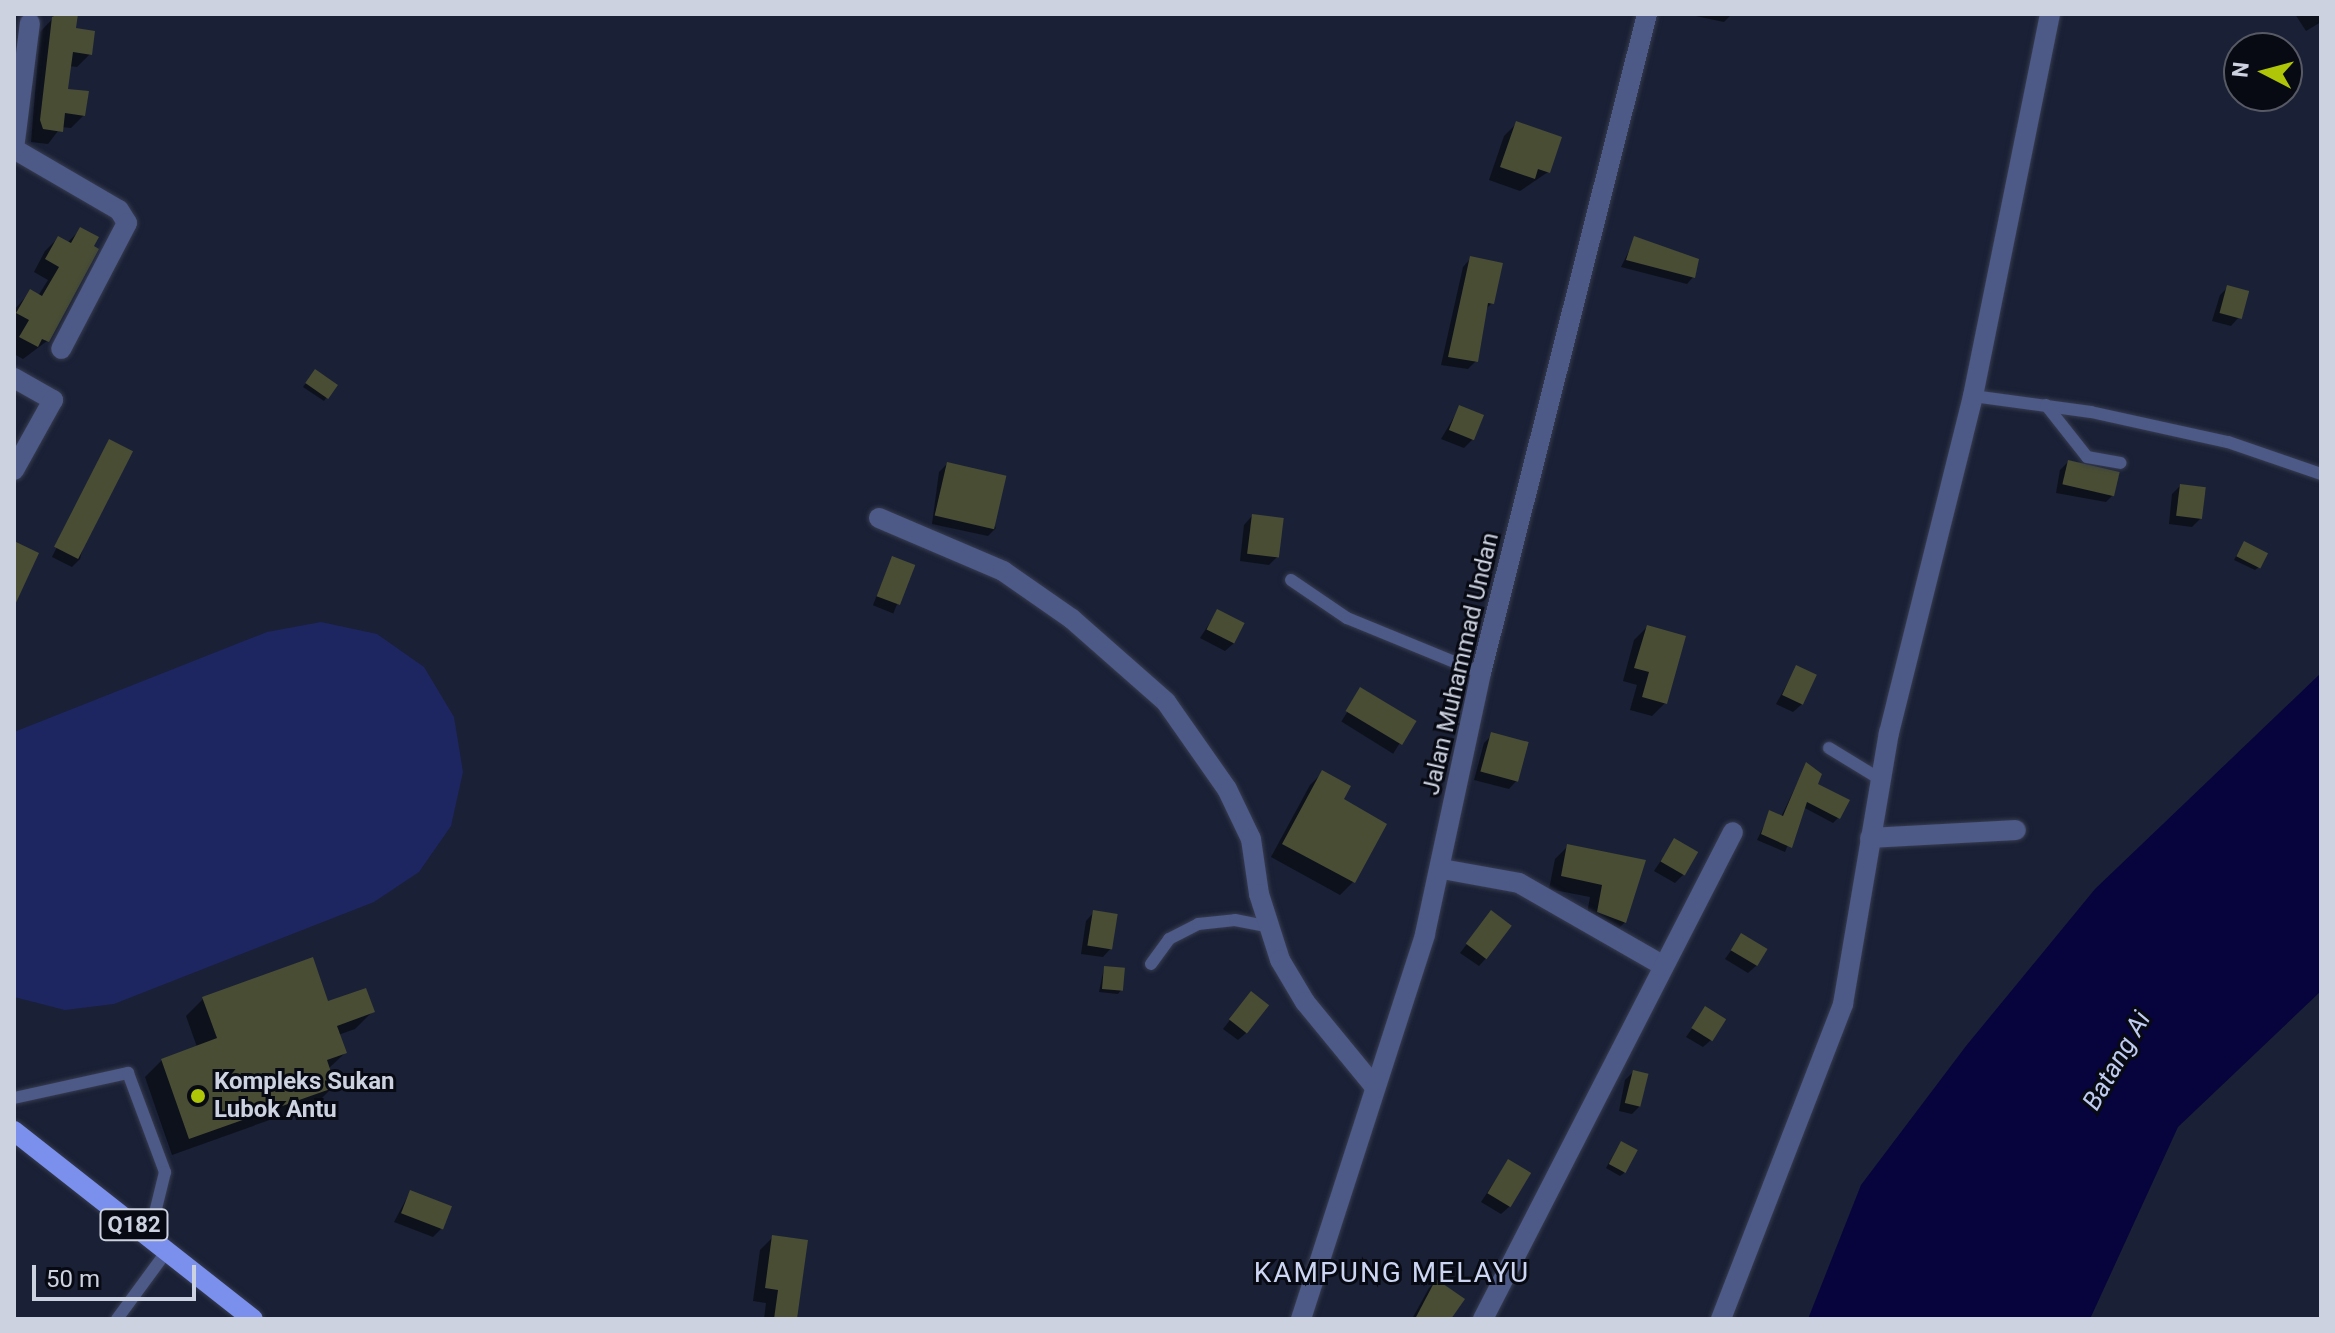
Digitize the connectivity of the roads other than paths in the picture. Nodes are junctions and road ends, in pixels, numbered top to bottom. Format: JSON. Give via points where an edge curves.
{"nodes":[{"id":1,"x":1647,"y":14,"type":"edge"},
{"id":2,"x":2050,"y":14,"type":"edge"},
{"id":3,"x":30,"y":23,"type":"dead end"},
{"id":4,"x":14,"y":149,"type":"edge"},
{"id":5,"x":61,"y":349,"type":"dead end"},
{"id":6,"x":14,"y":378,"type":"edge"},
{"id":7,"x":1973,"y":396,"type":"junction"},
{"id":8,"x":2046,"y":405,"type":"junction"},
{"id":9,"x":2120,"y":463,"type":"dead end"},
{"id":10,"x":14,"y":470,"type":"edge"},
{"id":11,"x":2321,"y":474,"type":"edge"},
{"id":12,"x":879,"y":518,"type":"dead end"},
{"id":13,"x":1291,"y":580,"type":"dead end"},
{"id":14,"x":1481,"y":673,"type":"junction"},
{"id":15,"x":1829,"y":748,"type":"dead end"},
{"id":16,"x":1880,"y":779,"type":"junction"},
{"id":17,"x":2016,"y":830,"type":"dead end"},
{"id":18,"x":1733,"y":832,"type":"dead end"},
{"id":19,"x":1870,"y":838,"type":"junction"},
{"id":20,"x":1442,"y":869,"type":"junction"},
{"id":21,"x":1267,"y":926,"type":"junction"},
{"id":22,"x":1151,"y":964,"type":"dead end"},
{"id":23,"x":1664,"y":966,"type":"junction"},
{"id":24,"x":1374,"y":1086,"type":"junction"},
{"id":25,"x":14,"y":1098,"type":"edge"},
{"id":26,"x":14,"y":1131,"type":"edge"},
{"id":27,"x":149,"y":1237,"type":"junction"},
{"id":28,"x":167,"y":1251,"type":"junction"},
{"id":29,"x":230,"y":1312,"type":"edge"},
{"id":30,"x":117,"y":1319,"type":"edge"},
{"id":31,"x":253,"y":1319,"type":"edge"},
{"id":32,"x":1301,"y":1319,"type":"edge"},
{"id":33,"x":1483,"y":1319,"type":"edge"},
{"id":34,"x":1721,"y":1319,"type":"edge"}],
"edges":[{"from":1,"to":14,"type":"street","name":"Jalan Muhammad Undan"},
{"from":2,"to":7,"type":"street"},
{"from":3,"to":4,"type":"street"},
{"from":4,"to":5,"type":"street","via":[[126,218],[125,233]]},
{"from":6,"to":10,"type":"street","via":[[53,400]]},
{"from":7,"to":8,"type":"lane"},
{"from":7,"to":16,"type":"street"},
{"from":8,"to":9,"type":"lane","via":[[2087,457]]},
{"from":8,"to":11,"type":"lane","via":[[2228,442]]},
{"from":12,"to":21,"type":"street","via":[[1003,571],[1072,619],[1166,702],[1227,789],[1251,839]]},
{"from":13,"to":14,"type":"lane","via":[[1347,618]]},
{"from":14,"to":20,"type":"street","name":"Jalan Muhammad Undan"},
{"from":15,"to":16,"type":"lane"},
{"from":16,"to":19,"type":"street"},
{"from":17,"to":19,"type":"street"},
{"from":18,"to":23,"type":"street"},
{"from":19,"to":34,"type":"street","via":[[1843,1004]]},
{"from":20,"to":23,"type":"street","via":[[1519,883]]},
{"from":20,"to":24,"type":"street","name":"Jalan Muhammad Undan"},
{"from":21,"to":22,"type":"lane","via":[[1235,920],[1198,924],[1169,939]]},
{"from":21,"to":24,"type":"street","via":[[1305,1002]]},
{"from":23,"to":33,"type":"street"},
{"from":24,"to":32,"type":"street","name":"Jalan Muhammad Undan"},
{"from":25,"to":27,"type":"lane","via":[[128,1073],[165,1172]]},
{"from":26,"to":27,"type":"main road","number":"Q182"},
{"from":27,"to":28,"type":"main road","number":"Q182"},
{"from":28,"to":29,"type":"main road","number":"Q182"},
{"from":28,"to":30,"type":"lane"},
{"from":29,"to":31,"type":"main road","number":"Q182"}]}
